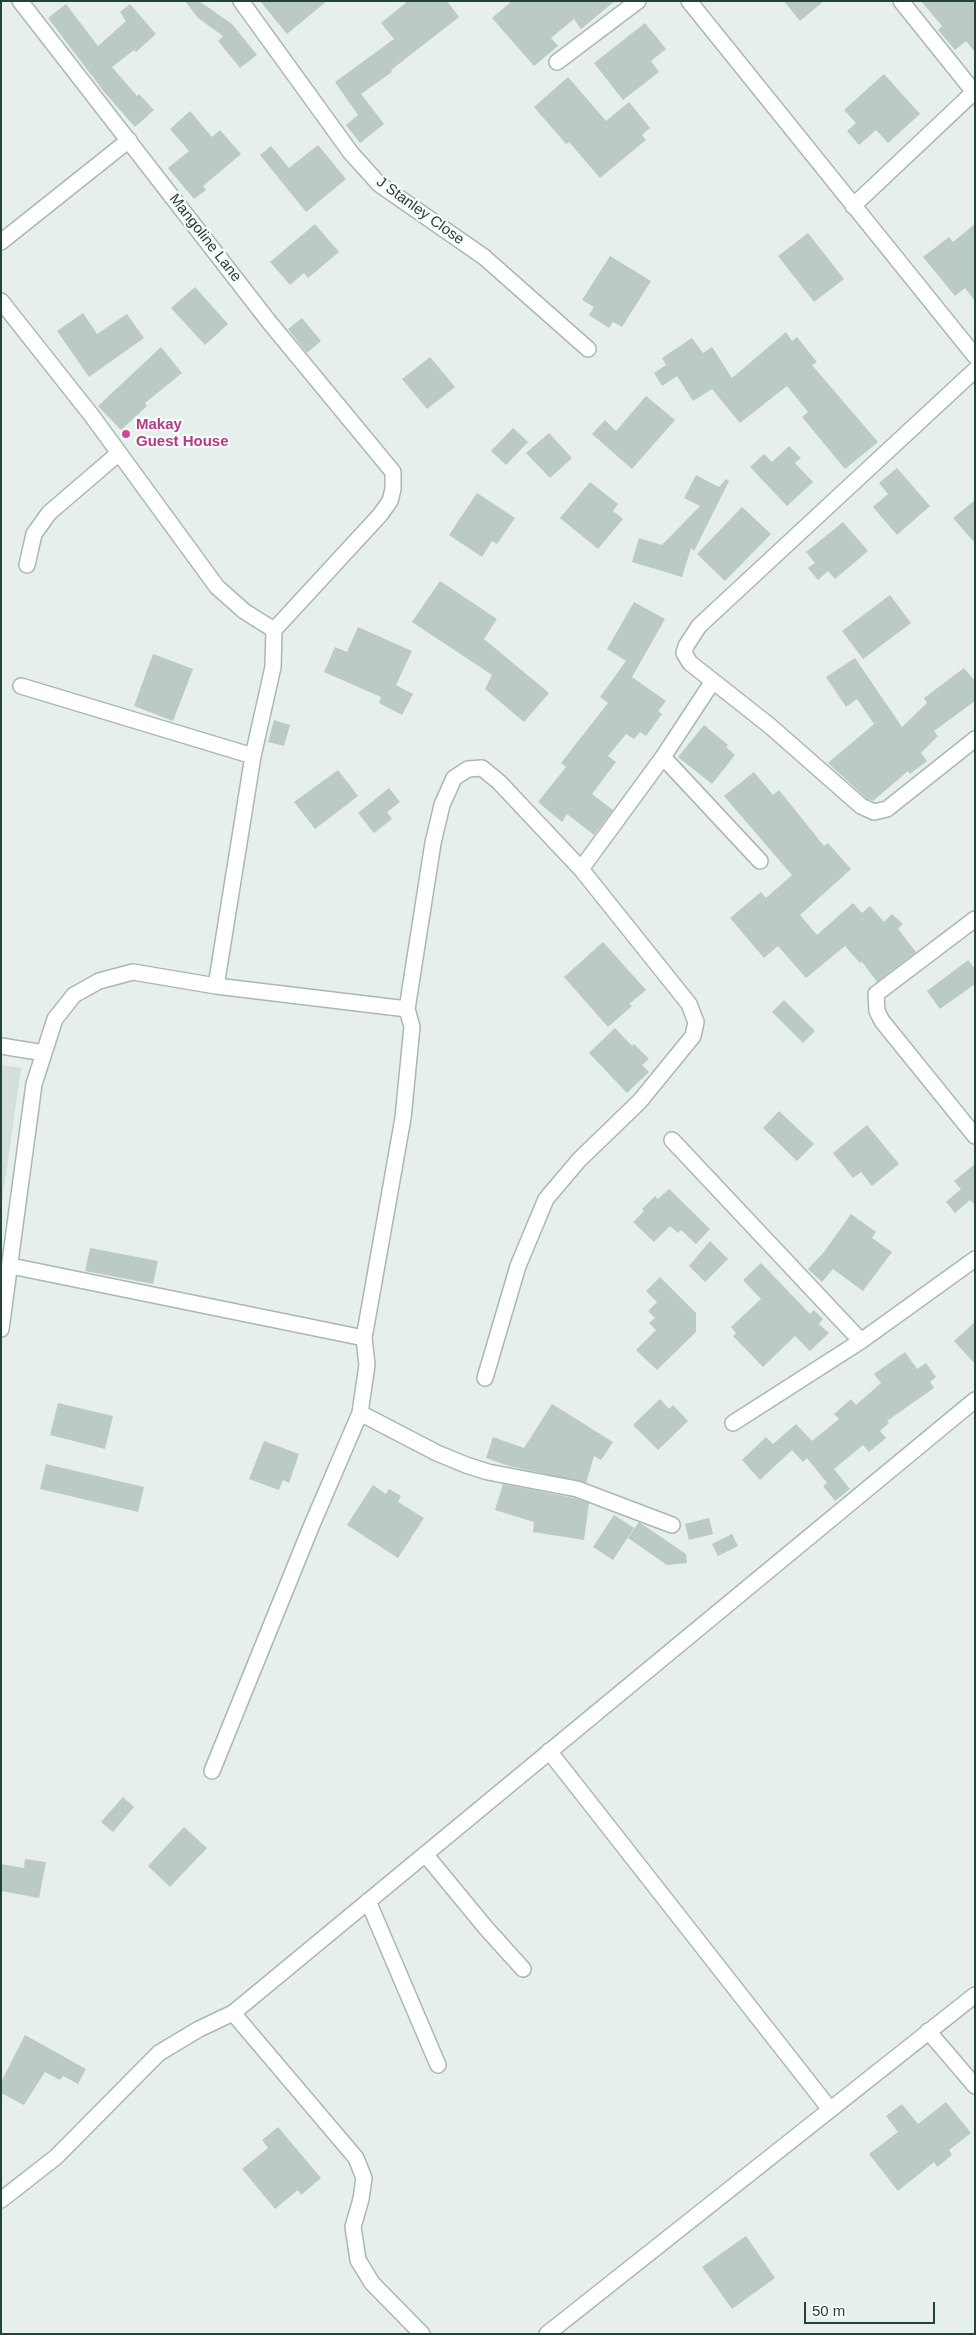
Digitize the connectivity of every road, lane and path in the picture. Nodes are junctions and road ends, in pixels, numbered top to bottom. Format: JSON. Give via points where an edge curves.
{"nodes":[{"id":1,"x":20,"y":1,"type":"edge"},
{"id":2,"x":241,"y":1,"type":"edge"},
{"id":3,"x":638,"y":1,"type":"edge"},
{"id":4,"x":689,"y":1,"type":"edge"},
{"id":5,"x":901,"y":1,"type":"edge"},
{"id":6,"x":557,"y":62,"type":"dead end"},
{"id":7,"x":974,"y":92,"type":"edge"},
{"id":8,"x":129,"y":140,"type":"junction"},
{"id":9,"x":853,"y":206,"type":"junction"},
{"id":10,"x":1,"y":242,"type":"edge"},
{"id":11,"x":1,"y":301,"type":"edge"},
{"id":12,"x":588,"y":349,"type":"dead end"},
{"id":13,"x":975,"y":356,"type":"edge"},
{"id":14,"x":975,"y":370,"type":"edge"},
{"id":15,"x":119,"y":453,"type":"junction"},
{"id":16,"x":27,"y":565,"type":"dead end"},
{"id":17,"x":274,"y":630,"type":"junction"},
{"id":18,"x":713,"y":681,"type":"junction"},
{"id":19,"x":21,"y":686,"type":"dead end"},
{"id":20,"x":975,"y":739,"type":"edge"},
{"id":21,"x":253,"y":756,"type":"junction"},
{"id":22,"x":663,"y":757,"type":"junction"},
{"id":23,"x":760,"y":861,"type":"dead end"},
{"id":24,"x":581,"y":868,"type":"junction"},
{"id":25,"x":975,"y":919,"type":"edge"},
{"id":26,"x":216,"y":986,"type":"junction"},
{"id":27,"x":407,"y":1009,"type":"junction"},
{"id":28,"x":1,"y":1046,"type":"edge"},
{"id":29,"x":44,"y":1053,"type":"junction"},
{"id":30,"x":975,"y":1136,"type":"edge"},
{"id":31,"x":672,"y":1140,"type":"dead end"},
{"id":32,"x":975,"y":1259,"type":"edge"},
{"id":33,"x":11,"y":1266,"type":"junction"},
{"id":34,"x":1,"y":1329,"type":"edge"},
{"id":35,"x":364,"y":1338,"type":"junction"},
{"id":36,"x":861,"y":1341,"type":"junction"},
{"id":37,"x":485,"y":1378,"type":"dead end"},
{"id":38,"x":975,"y":1400,"type":"edge"},
{"id":39,"x":360,"y":1413,"type":"junction"},
{"id":40,"x":732,"y":1423,"type":"dead end"},
{"id":41,"x":672,"y":1525,"type":"dead end"},
{"id":42,"x":549,"y":1751,"type":"junction"},
{"id":43,"x":212,"y":1771,"type":"dead end"},
{"id":44,"x":425,"y":1854,"type":"junction"},
{"id":45,"x":368,"y":1901,"type":"junction"},
{"id":46,"x":523,"y":1969,"type":"dead end"},
{"id":47,"x":975,"y":1995,"type":"edge"},
{"id":48,"x":233,"y":2013,"type":"junction"},
{"id":49,"x":928,"y":2031,"type":"junction"},
{"id":50,"x":438,"y":2065,"type":"dead end"},
{"id":51,"x":975,"y":2086,"type":"edge"},
{"id":52,"x":830,"y":2108,"type":"junction"},
{"id":53,"x":1,"y":2200,"type":"edge"},
{"id":54,"x":422,"y":2334,"type":"edge"},
{"id":55,"x":547,"y":2334,"type":"edge"}],
"edges":[{"from":1,"to":8,"type":"street","name":"Mangoline Lane"},
{"from":2,"to":12,"type":"street","name":"J Stanley Close","via":[[352,154],[379,184],[484,257]]},
{"from":3,"to":6,"type":"street"},
{"from":4,"to":9,"type":"street"},
{"from":5,"to":7,"type":"street"},
{"from":7,"to":9,"type":"street"},
{"from":8,"to":10,"type":"street"},
{"from":8,"to":17,"type":"street","name":"Mangoline Lane","via":[[270,323],[392,472],[390,501],[380,515]]},
{"from":9,"to":13,"type":"street"},
{"from":11,"to":15,"type":"street"},
{"from":14,"to":18,"type":"street","via":[[699,626],[684,654]]},
{"from":15,"to":16,"type":"street","via":[[49,513],[34,534]]},
{"from":15,"to":17,"type":"street","via":[[217,587],[244,611]]},
{"from":17,"to":21,"type":"street","via":[[273,667]]},
{"from":18,"to":20,"type":"street","via":[[861,806],[874,812],[887,808]]},
{"from":18,"to":22,"type":"street"},
{"from":19,"to":21,"type":"street"},
{"from":21,"to":26,"type":"street"},
{"from":22,"to":23,"type":"street"},
{"from":22,"to":24,"type":"street"},
{"from":24,"to":27,"type":"street","via":[[482,768],[468,769],[454,778],[442,806],[433,843]]},
{"from":24,"to":37,"type":"street","via":[[689,1004],[696,1022],[692,1036],[640,1101],[579,1160],[546,1199],[518,1266]]},
{"from":25,"to":30,"type":"street","via":[[876,994],[876,1003],[882,1021]]},
{"from":26,"to":27,"type":"street"},
{"from":26,"to":29,"type":"street","via":[[133,972],[99,981],[74,995],[55,1019]]},
{"from":27,"to":35,"type":"street","via":[[412,1027],[403,1118]]},
{"from":28,"to":29,"type":"street"},
{"from":29,"to":33,"type":"street","via":[[34,1084]]},
{"from":31,"to":36,"type":"street"},
{"from":32,"to":36,"type":"street"},
{"from":33,"to":34,"type":"street"},
{"from":33,"to":35,"type":"street"},
{"from":35,"to":39,"type":"street","via":[[367,1365]]},
{"from":36,"to":40,"type":"street"},
{"from":38,"to":42,"type":"street"},
{"from":39,"to":41,"type":"street","via":[[466,1465],[577,1489]]},
{"from":39,"to":43,"type":"street"},
{"from":42,"to":44,"type":"street"},
{"from":42,"to":52,"type":"street"},
{"from":44,"to":45,"type":"street"},
{"from":44,"to":46,"type":"street"},
{"from":45,"to":48,"type":"street"},
{"from":45,"to":50,"type":"street"},
{"from":47,"to":49,"type":"street"},
{"from":48,"to":53,"type":"street","via":[[199,2028],[159,2052],[56,2157]]},
{"from":48,"to":54,"type":"street","via":[[356,2158],[364,2178],[353,2227],[358,2260],[372,2283]]},
{"from":49,"to":51,"type":"street"},
{"from":49,"to":52,"type":"street"},
{"from":52,"to":55,"type":"street"}]}
